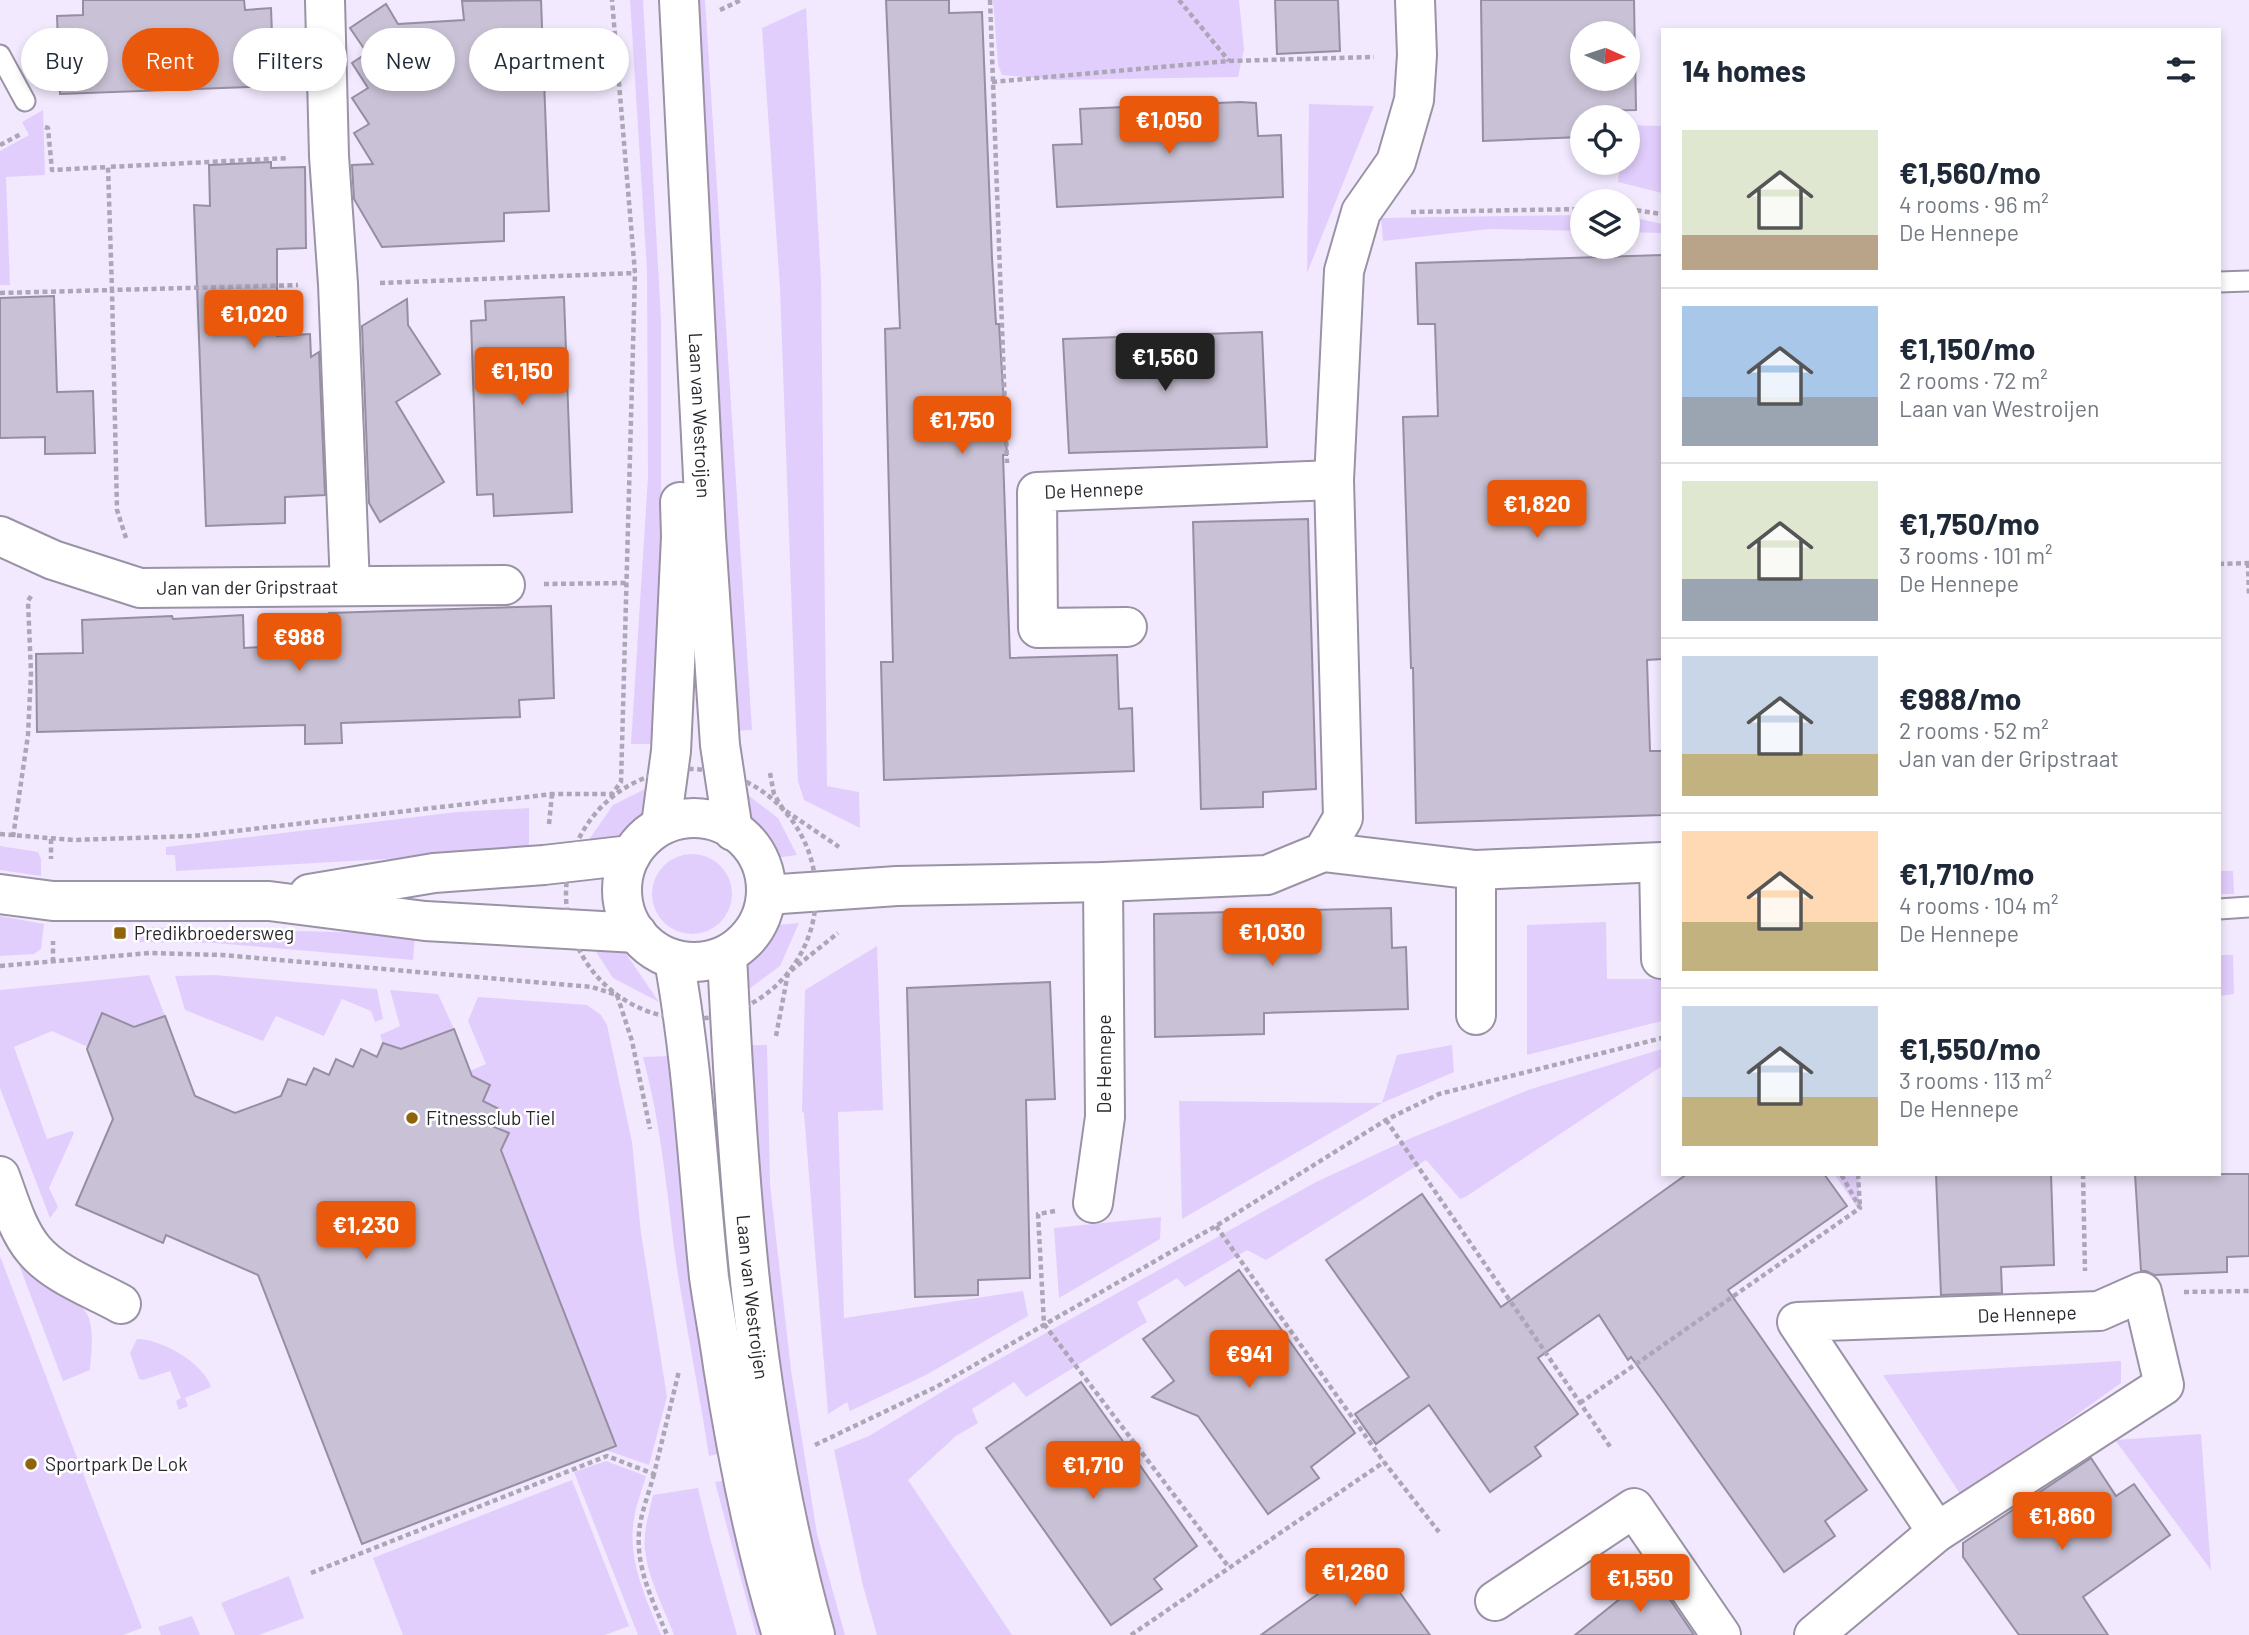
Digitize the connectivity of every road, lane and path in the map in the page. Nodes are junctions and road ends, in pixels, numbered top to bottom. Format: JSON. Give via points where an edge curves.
{"nodes":[{"id":1,"x":325,"y":0,"type":"edge"},
{"id":2,"x":612,"y":0,"type":"edge"},
{"id":3,"x":654,"y":0,"type":"edge"},
{"id":4,"x":679,"y":0,"type":"edge"},
{"id":5,"x":741,"y":0,"type":"edge"},
{"id":6,"x":990,"y":0,"type":"edge"},
{"id":7,"x":1179,"y":0,"type":"edge"},
{"id":8,"x":1415,"y":0,"type":"edge"},
{"id":9,"x":718,"y":11,"type":"dead end"},
{"id":10,"x":0,"y":55,"type":"edge"},
{"id":11,"x":1417,"y":55,"type":"junction"},
{"id":12,"x":1229,"y":61,"type":"junction"},
{"id":13,"x":992,"y":82,"type":"junction"},
{"id":14,"x":25,"y":101,"type":"dead end"},
{"id":15,"x":35,"y":127,"type":"dead end"},
{"id":16,"x":23,"y":133,"type":"dead end"},
{"id":17,"x":0,"y":145,"type":"edge"},
{"id":18,"x":329,"y":156,"type":"junction"},
{"id":19,"x":108,"y":167,"type":"junction"},
{"id":20,"x":1570,"y":209,"type":"edge"},
{"id":21,"x":1640,"y":211,"type":"edge"},
{"id":22,"x":1362,"y":212,"type":"junction"},
{"id":23,"x":1661,"y":215,"type":"edge"},
{"id":24,"x":635,"y":273,"type":"junction"},
{"id":25,"x":2249,"y":281,"type":"edge"},
{"id":26,"x":2221,"y":282,"type":"edge"},
{"id":27,"x":338,"y":284,"type":"junction"},
{"id":28,"x":112,"y":290,"type":"junction"},
{"id":29,"x":0,"y":293,"type":"edge"},
{"id":30,"x":1334,"y":480,"type":"junction"},
{"id":31,"x":1037,"y":492,"type":"junction"},
{"id":32,"x":0,"y":536,"type":"edge"},
{"id":33,"x":53,"y":560,"type":"junction"},
{"id":34,"x":2248,"y":563,"type":"edge"},
{"id":35,"x":2221,"y":564,"type":"edge"},
{"id":36,"x":627,"y":583,"type":"junction"},
{"id":37,"x":505,"y":585,"type":"joint"},
{"id":38,"x":350,"y":586,"type":"junction"},
{"id":39,"x":140,"y":588,"type":"junction"},
{"id":40,"x":2249,"y":594,"type":"edge"},
{"id":41,"x":1126,"y":627,"type":"dead end"},
{"id":42,"x":668,"y":771,"type":"junction"},
{"id":43,"x":724,"y":773,"type":"junction"},
{"id":44,"x":612,"y":794,"type":"junction"},
{"id":45,"x":661,"y":825,"type":"junction"},
{"id":46,"x":733,"y":831,"type":"junction"},
{"id":47,"x":0,"y":834,"type":"edge"},
{"id":48,"x":13,"y":837,"type":"junction"},
{"id":49,"x":1324,"y":852,"type":"junction"},
{"id":50,"x":631,"y":855,"type":"junction"},
{"id":51,"x":570,"y":862,"type":"junction"},
{"id":52,"x":1661,"y":863,"type":"edge"},
{"id":53,"x":1476,"y":870,"type":"junction"},
{"id":54,"x":1103,"y":883,"type":"junction"},
{"id":55,"x":816,"y":891,"type":"junction"},
{"id":56,"x":0,"y":894,"type":"edge"},
{"id":57,"x":766,"y":895,"type":"junction"},
{"id":58,"x":269,"y":901,"type":"junction"},
{"id":59,"x":2249,"y":907,"type":"edge"},
{"id":60,"x":2221,"y":909,"type":"edge"},
{"id":61,"x":571,"y":930,"type":"junction"},
{"id":62,"x":637,"y":933,"type":"junction"},
{"id":63,"x":727,"y":955,"type":"junction"},
{"id":64,"x":1661,"y":959,"type":"edge"},
{"id":65,"x":674,"y":960,"type":"junction"},
{"id":66,"x":0,"y":967,"type":"edge"},
{"id":67,"x":617,"y":995,"type":"junction"},
{"id":68,"x":730,"y":1013,"type":"junction"},
{"id":69,"x":1476,"y":1015,"type":"dead end"},
{"id":70,"x":685,"y":1019,"type":"junction"},
{"id":71,"x":1661,"y":1038,"type":"edge"},
{"id":72,"x":1386,"y":1120,"type":"junction"},
{"id":73,"x":0,"y":1176,"type":"edge"},
{"id":74,"x":1842,"y":1176,"type":"edge"},
{"id":75,"x":1858,"y":1176,"type":"edge"},
{"id":76,"x":1093,"y":1203,"type":"joint"},
{"id":77,"x":1860,"y":1208,"type":"junction"},
{"id":78,"x":1216,"y":1226,"type":"junction"},
{"id":79,"x":121,"y":1304,"type":"dead end"},
{"id":80,"x":1044,"y":1324,"type":"junction"},
{"id":81,"x":682,"y":1359,"type":"dead end"},
{"id":82,"x":1580,"y":1403,"type":"junction"},
{"id":83,"x":1611,"y":1448,"type":"dead end"},
{"id":84,"x":808,"y":1449,"type":"dead end"},
{"id":85,"x":1384,"y":1462,"type":"junction"},
{"id":86,"x":654,"y":1474,"type":"junction"},
{"id":87,"x":1439,"y":1532,"type":"dead end"},
{"id":88,"x":1937,"y":1532,"type":"junction"},
{"id":89,"x":1228,"y":1566,"type":"junction"},
{"id":90,"x":311,"y":1573,"type":"dead end"},
{"id":91,"x":1495,"y":1601,"type":"dead end"},
{"id":92,"x":667,"y":1635,"type":"edge"},
{"id":93,"x":782,"y":1635,"type":"edge"},
{"id":94,"x":815,"y":1635,"type":"edge"},
{"id":95,"x":1131,"y":1635,"type":"edge"},
{"id":96,"x":1721,"y":1635,"type":"edge"},
{"id":97,"x":1814,"y":1635,"type":"edge"}],
"edges":[{"from":1,"to":18,"type":"street"},
{"from":2,"to":24,"type":"path"},
{"from":3,"to":42,"type":"street","name":"Laan van Westroijen","via":[[672,271],[681,537]]},
{"from":4,"to":43,"type":"street","name":"Laan van Westroijen","via":[[706,536]]},
{"from":5,"to":9,"type":"path"},
{"from":6,"to":13,"type":"path"},
{"from":7,"to":12,"type":"path"},
{"from":8,"to":11,"type":"street"},
{"from":10,"to":14,"type":"lane"},
{"from":11,"to":12,"type":"path"},
{"from":11,"to":22,"type":"street","via":[[1414,100],[1396,162]]},
{"from":12,"to":13,"type":"path"},
{"from":13,"to":31,"type":"path","via":[[1008,487]]},
{"from":15,"to":19,"type":"path","via":[[48,128],[52,170]]},
{"from":16,"to":17,"type":"path"},
{"from":18,"to":19,"type":"path"},
{"from":18,"to":27,"type":"street"},
{"from":19,"to":28,"type":"path"},
{"from":20,"to":22,"type":"path"},
{"from":21,"to":23,"type":"path"},
{"from":22,"to":30,"type":"street","via":[[1344,271]]},
{"from":24,"to":27,"type":"path"},
{"from":24,"to":36,"type":"path"},
{"from":25,"to":26,"type":"lane"},
{"from":27,"to":28,"type":"path"},
{"from":27,"to":38,"type":"street"},
{"from":28,"to":29,"type":"path"},
{"from":28,"to":39,"type":"path","via":[[117,510]]},
{"from":30,"to":31,"type":"street","name":"De Hennepe"},
{"from":30,"to":49,"type":"street","via":[[1343,818]]},
{"from":31,"to":41,"type":"street","name":"De Hennepe","via":[[1038,628]]},
{"from":32,"to":33,"type":"street","name":"Jan van der Gripstraat"},
{"from":33,"to":39,"type":"street","name":"Jan van der Gripstraat"},
{"from":33,"to":48,"type":"path","via":[[28,601],[31,673]]},
{"from":34,"to":35,"type":"path"},
{"from":34,"to":40,"type":"path"},
{"from":36,"to":37,"type":"path"},
{"from":36,"to":44,"type":"path","via":[[621,782]]},
{"from":37,"to":38,"type":"street","name":"Jan van der Gripstraat"},
{"from":38,"to":39,"type":"street","name":"Jan van der Gripstraat"},
{"from":42,"to":43,"type":"path"},
{"from":42,"to":44,"type":"path"},
{"from":42,"to":45,"type":"street","name":"Laan van Westroijen"},
{"from":43,"to":46,"type":"street","name":"Laan van Westroijen"},
{"from":43,"to":55,"type":"path","via":[[766,793],[783,809],[812,862]]},
{"from":44,"to":48,"type":"path","via":[[552,794],[193,836]]},
{"from":44,"to":51,"type":"path","via":[[589,823]]},
{"from":45,"to":46,"type":"street","via":[[689,818],[719,822]]},
{"from":45,"to":50,"type":"street"},
{"from":46,"to":57,"type":"street","via":[[745,839],[761,864]]},
{"from":47,"to":48,"type":"path"},
{"from":49,"to":53,"type":"street"},
{"from":49,"to":54,"type":"street","via":[[1267,875]]},
{"from":50,"to":51,"type":"street"},
{"from":50,"to":62,"type":"street","via":[[624,869],[622,897]]},
{"from":51,"to":58,"type":"street","via":[[434,873]]},
{"from":51,"to":61,"type":"path","via":[[566,898]]},
{"from":52,"to":53,"type":"street"},
{"from":52,"to":64,"type":"street"},
{"from":53,"to":69,"type":"street"},
{"from":54,"to":55,"type":"street"},
{"from":54,"to":76,"type":"street","name":"De Hennepe","via":[[1105,1117]]},
{"from":55,"to":57,"type":"street"},
{"from":55,"to":68,"type":"path","via":[[804,948],[788,973],[762,998]]},
{"from":56,"to":58,"type":"street","via":[[53,901]]},
{"from":57,"to":63,"type":"street","via":[[760,919],[747,940]]},
{"from":58,"to":61,"type":"street","via":[[425,921]]},
{"from":59,"to":60,"type":"lane"},
{"from":61,"to":62,"type":"street"},
{"from":61,"to":67,"type":"path","via":[[583,957]]},
{"from":62,"to":65,"type":"street","via":[[649,947]]},
{"from":63,"to":65,"type":"street","via":[[705,962]]},
{"from":63,"to":68,"type":"street","name":"Laan van Westroijen"},
{"from":65,"to":70,"type":"street","name":"Laan van Westroijen"},
{"from":66,"to":67,"type":"path","via":[[149,953],[222,955],[559,983]]},
{"from":67,"to":70,"type":"path","via":[[649,1012]]},
{"from":68,"to":70,"type":"path"},
{"from":68,"to":94,"type":"street","name":"Laan van Westroijen","via":[[738,1164],[764,1388],[799,1580]]},
{"from":70,"to":93,"type":"street","name":"Laan van Westroijen","via":[[710,1280],[727,1394]]},
{"from":71,"to":72,"type":"path","via":[[1438,1094]]},
{"from":72,"to":78,"type":"path"},
{"from":72,"to":82,"type":"path"},
{"from":73,"to":79,"type":"street","via":[[33,1249],[52,1267]]},
{"from":74,"to":77,"type":"path"},
{"from":75,"to":77,"type":"path"},
{"from":76,"to":80,"type":"path","via":[[1038,1214]]},
{"from":77,"to":82,"type":"path"},
{"from":78,"to":80,"type":"path"},
{"from":78,"to":85,"type":"path"},
{"from":80,"to":84,"type":"path","via":[[936,1387]]},
{"from":80,"to":89,"type":"path"},
{"from":81,"to":86,"type":"path"},
{"from":82,"to":83,"type":"path"},
{"from":85,"to":87,"type":"path"},
{"from":85,"to":89,"type":"path"},
{"from":86,"to":90,"type":"path","via":[[607,1456]]},
{"from":86,"to":92,"type":"path","via":[[642,1513],[639,1551],[644,1579]]},
{"from":88,"to":88,"type":"street","name":"De Hennepe","via":[[2164,1385],[2142,1292],[2099,1311],[1797,1322]]},
{"from":88,"to":97,"type":"street","name":"De Hennepe"},
{"from":89,"to":95,"type":"path"},
{"from":91,"to":96,"type":"street","via":[[1634,1508]]}]}
